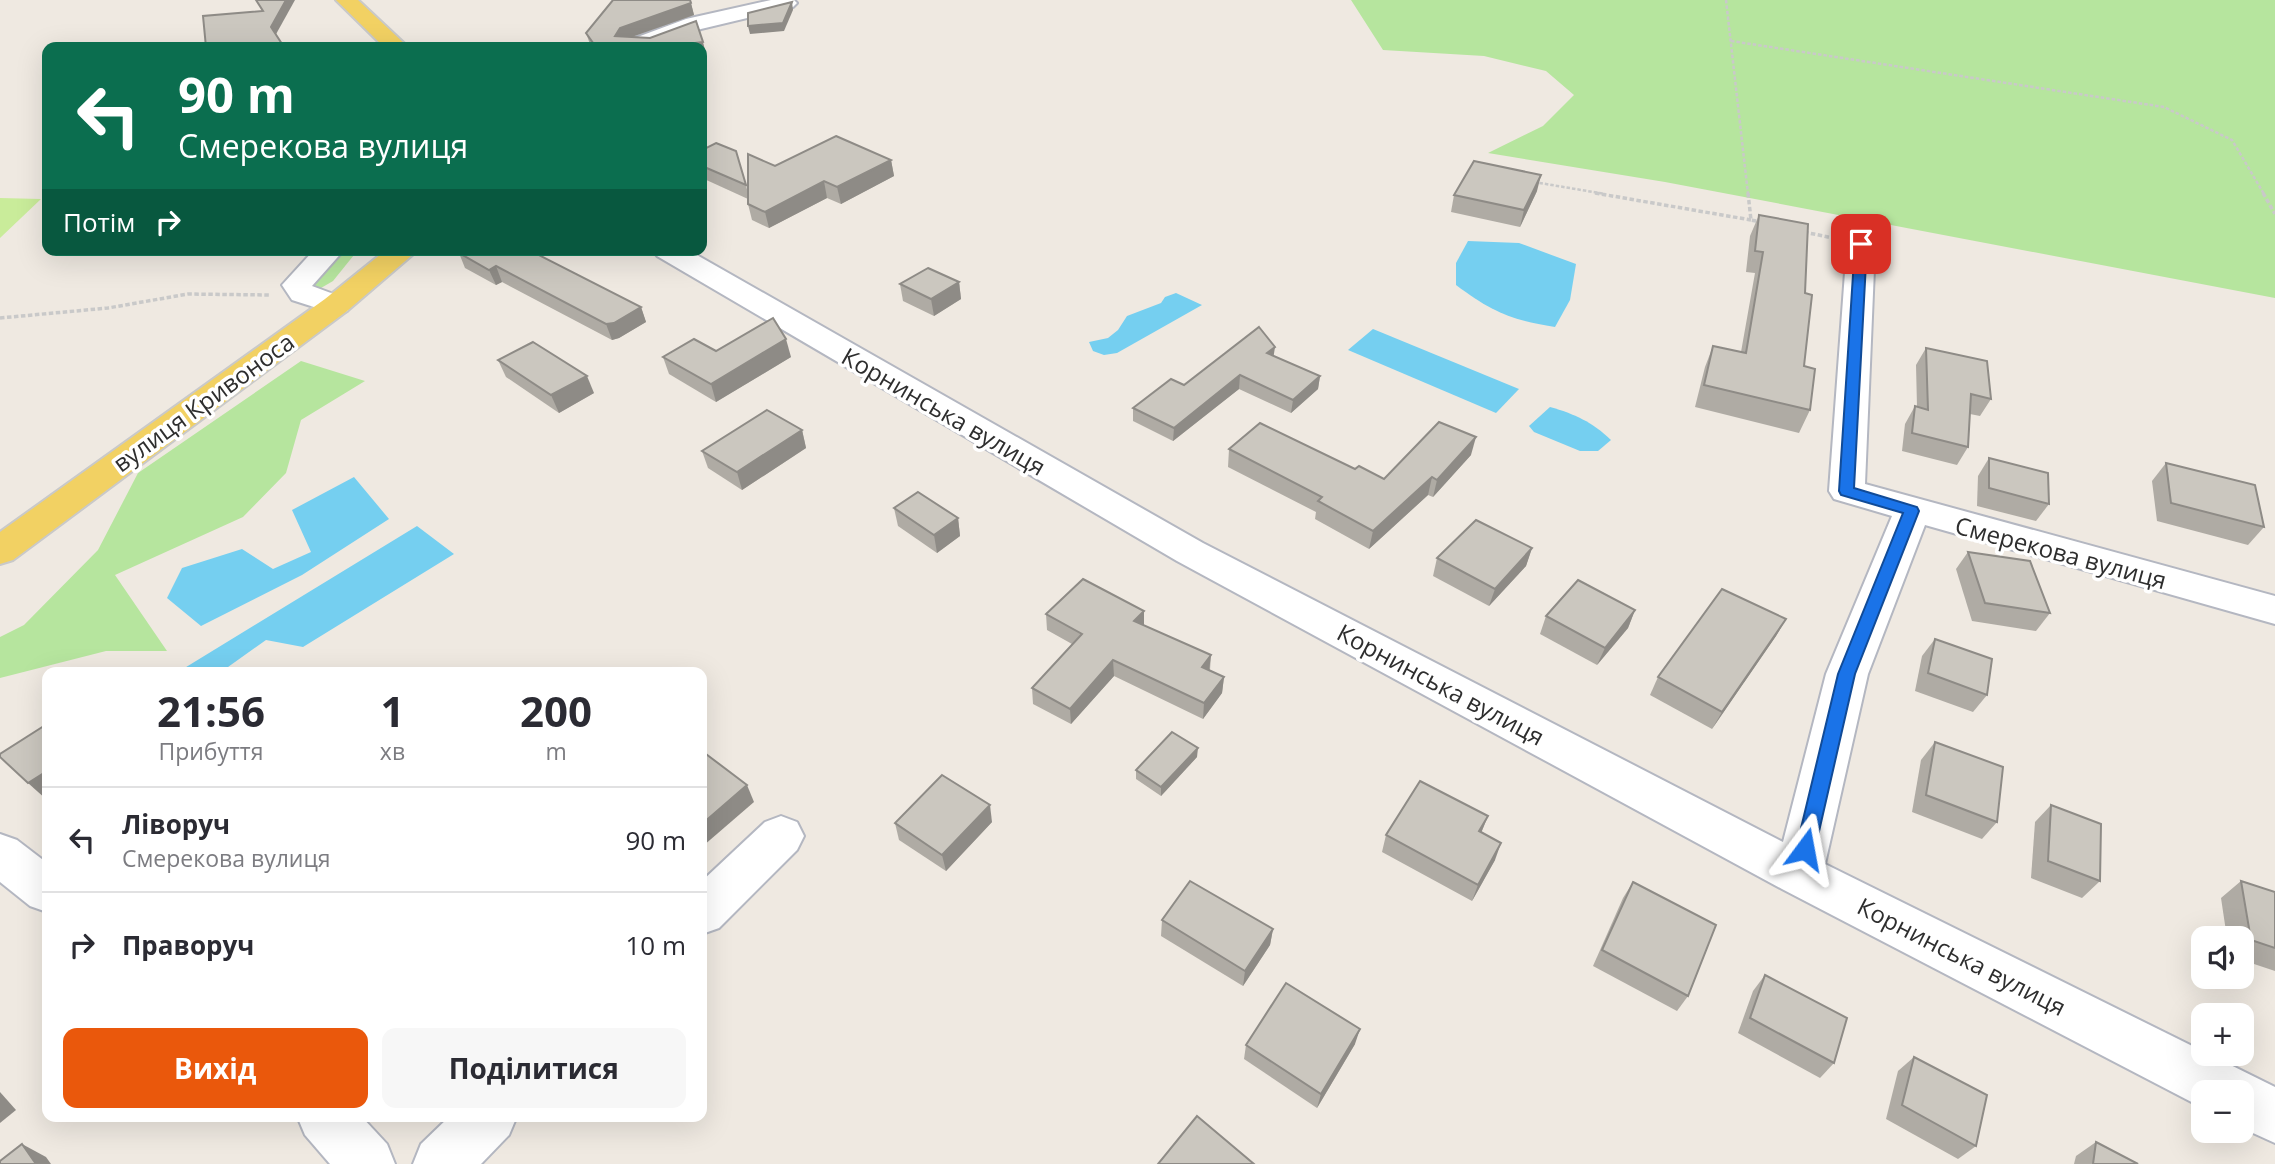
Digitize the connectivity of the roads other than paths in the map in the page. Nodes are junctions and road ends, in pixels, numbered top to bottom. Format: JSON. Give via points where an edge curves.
{"nodes":[{"id":1,"x":346,"y":0,"type":"edge"},
{"id":2,"x":786,"y":3,"type":"edge"},
{"id":3,"x":392,"y":42,"type":"edge"},
{"id":4,"x":645,"y":42,"type":"edge"},
{"id":5,"x":1861,"y":244,"type":"road end"},
{"id":6,"x":324,"y":256,"type":"edge"},
{"id":7,"x":397,"y":256,"type":"edge"},
{"id":8,"x":677,"y":256,"type":"edge"},
{"id":9,"x":337,"y":305,"type":"junction"},
{"id":10,"x":1912,"y":511,"type":"junction"},
{"id":11,"x":0,"y":551,"type":"edge"},
{"id":12,"x":2275,"y":610,"type":"edge"},
{"id":13,"x":781,"y":836,"type":"dead end"},
{"id":14,"x":0,"y":855,"type":"edge"},
{"id":15,"x":1799,"y":874,"type":"junction"},
{"id":16,"x":42,"y":887,"type":"edge"},
{"id":17,"x":707,"y":907,"type":"edge"},
{"id":18,"x":2204,"y":1080,"type":"edge"},
{"id":19,"x":2254,"y":1105,"type":"edge"},
{"id":20,"x":2275,"y":1116,"type":"edge"},
{"id":21,"x":329,"y":1122,"type":"edge"},
{"id":22,"x":484,"y":1122,"type":"edge"},
{"id":23,"x":367,"y":1164,"type":"edge"},
{"id":24,"x":441,"y":1164,"type":"edge"}],
"edges":[{"from":1,"to":3,"type":"main road"},
{"from":2,"to":4,"type":"street","via":[[694,24]]},
{"from":5,"to":10,"type":"street","name":"Смерекова вулиця","via":[[1847,491]]},
{"from":6,"to":9,"type":"street","via":[[296,285],[303,294]]},
{"from":7,"to":9,"type":"main road","name":"вулиця Кривоноса"},
{"from":8,"to":15,"type":"street","name":"Корнинська вулиця","via":[[1190,552]]},
{"from":9,"to":11,"type":"main road","name":"вулиця Кривоноса"},
{"from":10,"to":12,"type":"street","name":"Смерекова вулиця"},
{"from":10,"to":15,"type":"street","via":[[1847,674]]},
{"from":13,"to":17,"type":"street"},
{"from":14,"to":16,"type":"street"},
{"from":15,"to":18,"type":"street","name":"Корнинська вулиця"},
{"from":19,"to":20,"type":"street"},
{"from":21,"to":23,"type":"street"},
{"from":22,"to":24,"type":"street"}]}
